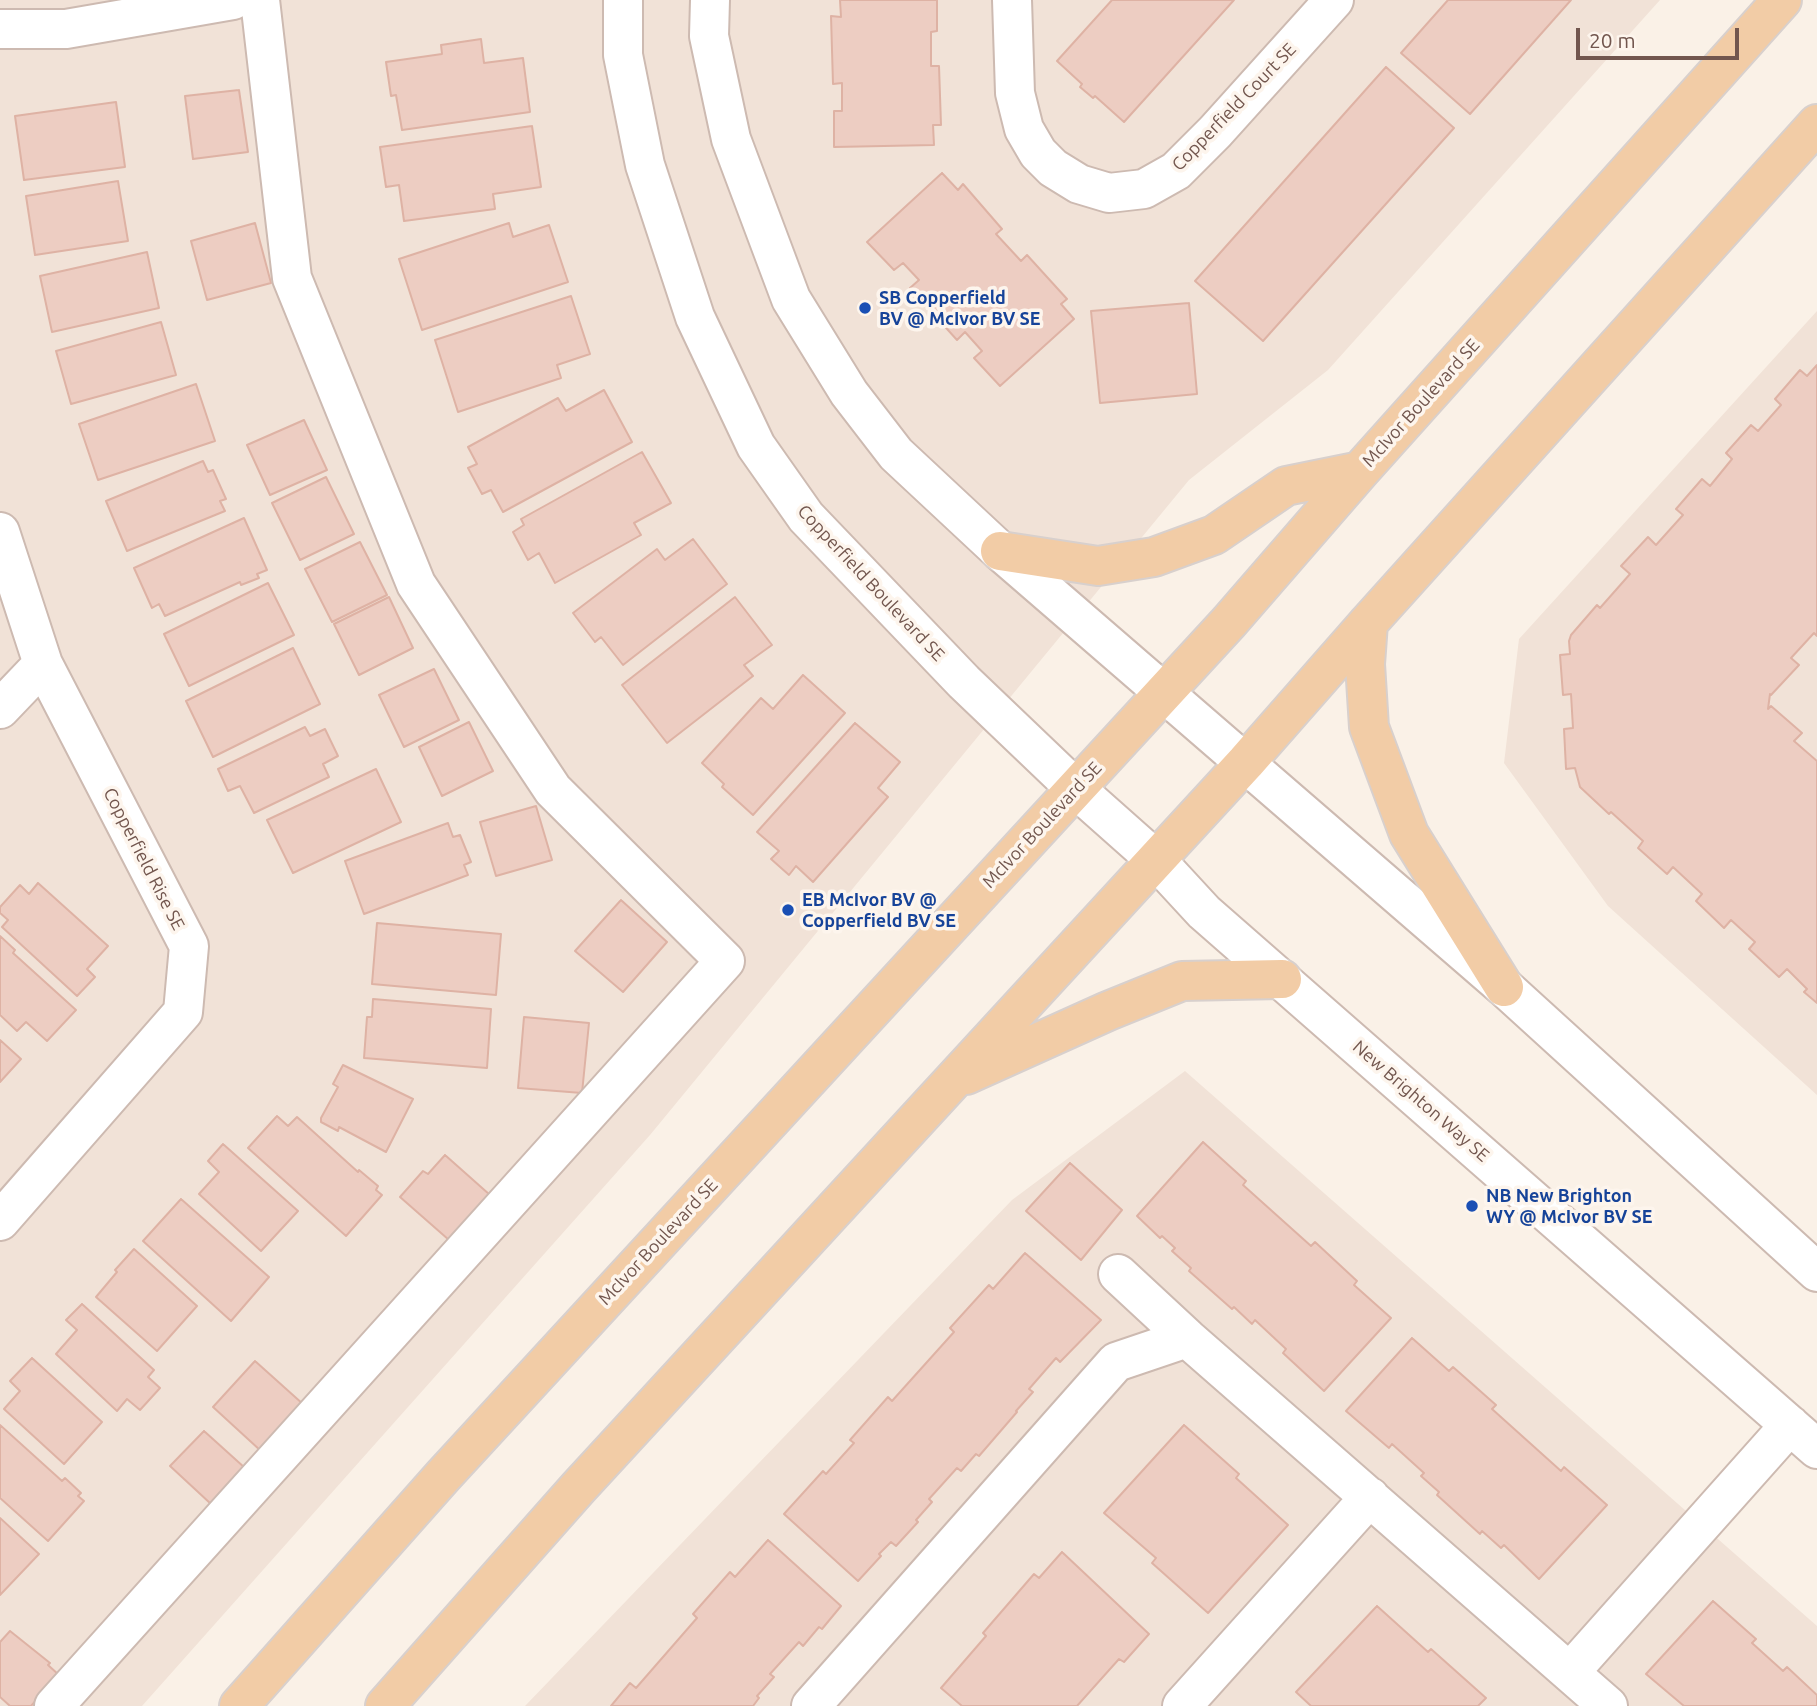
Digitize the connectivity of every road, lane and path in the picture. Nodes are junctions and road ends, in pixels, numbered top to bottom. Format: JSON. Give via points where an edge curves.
{"nodes":[{"id":1,"x":233,"y":0,"type":"edge"},
{"id":2,"x":260,"y":0,"type":"edge"},
{"id":3,"x":623,"y":0,"type":"edge"},
{"id":4,"x":710,"y":0,"type":"edge"},
{"id":5,"x":1013,"y":0,"type":"edge"},
{"id":6,"x":1334,"y":0,"type":"edge"},
{"id":7,"x":1782,"y":0,"type":"edge"},
{"id":8,"x":0,"y":29,"type":"edge"},
{"id":9,"x":1817,"y":124,"type":"edge"},
{"id":10,"x":1360,"y":471,"type":"junction"},
{"id":11,"x":0,"y":532,"type":"edge"},
{"id":12,"x":1000,"y":551,"type":"junction"},
{"id":13,"x":1368,"y":623,"type":"junction"},
{"id":14,"x":43,"y":664,"type":"junction"},
{"id":15,"x":1164,"y":692,"type":"junction"},
{"id":16,"x":0,"y":709,"type":"edge"},
{"id":17,"x":1246,"y":762,"type":"junction"},
{"id":18,"x":1076,"y":789,"type":"junction"},
{"id":19,"x":1156,"y":860,"type":"junction"},
{"id":20,"x":1282,"y":979,"type":"junction"},
{"id":21,"x":1504,"y":987,"type":"junction"},
{"id":22,"x":951,"y":1082,"type":"junction"},
{"id":23,"x":0,"y":1221,"type":"edge"},
{"id":24,"x":1817,"y":1272,"type":"edge"},
{"id":25,"x":1118,"y":1274,"type":"dead end"},
{"id":26,"x":1187,"y":1338,"type":"junction"},
{"id":27,"x":1803,"y":1437,"type":"edge"},
{"id":28,"x":1370,"y":1497,"type":"junction"},
{"id":29,"x":1570,"y":1672,"type":"junction"},
{"id":30,"x":54,"y":1706,"type":"edge"},
{"id":31,"x":239,"y":1706,"type":"edge"},
{"id":32,"x":385,"y":1706,"type":"edge"},
{"id":33,"x":811,"y":1706,"type":"edge"},
{"id":34,"x":1182,"y":1706,"type":"edge"},
{"id":35,"x":1608,"y":1706,"type":"edge"}],
"edges":[{"from":1,"to":8,"type":"street","via":[[66,29]]},
{"from":2,"to":30,"type":"street","via":[[292,278],[416,584],[553,790],[725,961]]},
{"from":3,"to":18,"type":"street","name":"Copperfield Boulevard SE","via":[[623,55],[645,165],[695,317],[756,446],[806,517],[964,682]]},
{"from":4,"to":12,"type":"street","via":[[709,36],[731,139],[791,299],[849,393],[896,454]]},
{"from":5,"to":6,"type":"street","name":"Copperfield Court SE","via":[[1015,93],[1024,129],[1053,168],[1079,184],[1109,193],[1144,189],[1176,171]]},
{"from":7,"to":10,"type":"main road","name":"McIvor Boulevard SE"},
{"from":9,"to":13,"type":"main road"},
{"from":10,"to":12,"type":"main road","via":[[1286,486],[1214,535],[1154,557],[1098,566]]},
{"from":10,"to":15,"type":"main road","name":"McIvor Boulevard SE"},
{"from":11,"to":14,"type":"street","name":"Copperfield Rise SE"},
{"from":12,"to":15,"type":"street"},
{"from":13,"to":17,"type":"main road"},
{"from":13,"to":21,"type":"main road","via":[[1369,727],[1409,834]]},
{"from":14,"to":16,"type":"street"},
{"from":14,"to":23,"type":"street","name":"Copperfield Rise SE","via":[[189,946],[183,1012]]},
{"from":15,"to":17,"type":"street"},
{"from":15,"to":18,"type":"main road","name":"McIvor Boulevard SE"},
{"from":17,"to":19,"type":"main road"},
{"from":17,"to":21,"type":"street"},
{"from":18,"to":19,"type":"street","name":"Copperfield Boulevard SE"},
{"from":18,"to":31,"type":"main road","name":"McIvor Boulevard SE","via":[[443,1476]]},
{"from":19,"to":20,"type":"street","name":"New Brighton Way SE","via":[[1204,912]]},
{"from":19,"to":22,"type":"main road"},
{"from":20,"to":22,"type":"main road","via":[[1182,981]]},
{"from":20,"to":27,"type":"street","name":"New Brighton Way SE"},
{"from":21,"to":24,"type":"street"},
{"from":22,"to":32,"type":"main road","via":[[578,1488]]},
{"from":25,"to":26,"type":"street"},
{"from":26,"to":28,"type":"street"},
{"from":26,"to":33,"type":"street","via":[[1116,1362]]},
{"from":27,"to":29,"type":"street"},
{"from":28,"to":29,"type":"street"},
{"from":28,"to":34,"type":"street"},
{"from":29,"to":35,"type":"street"}]}
